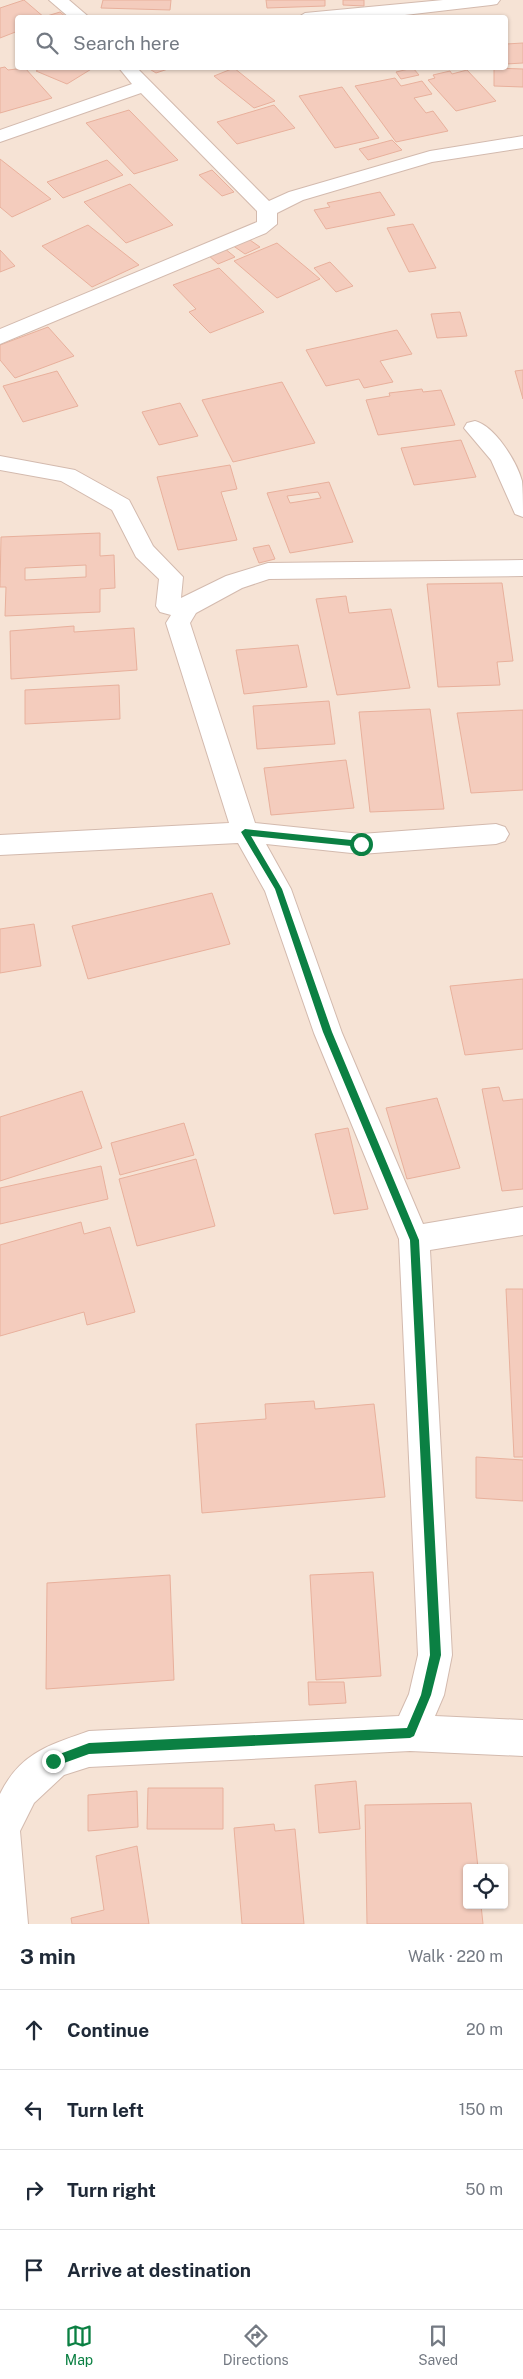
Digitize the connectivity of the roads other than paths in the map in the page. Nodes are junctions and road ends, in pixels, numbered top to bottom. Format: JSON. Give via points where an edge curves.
{"nodes":[{"id":1,"x":58,"y":0,"type":"edge"},
{"id":2,"x":491,"y":0,"type":"edge"},
{"id":3,"x":78,"y":15,"type":"edge"},
{"id":4,"x":348,"y":15,"type":"edge"},
{"id":5,"x":130,"y":70,"type":"edge"},
{"id":6,"x":144,"y":86,"type":"junction"},
{"id":7,"x":0,"y":136,"type":"edge"},
{"id":8,"x":523,"y":142,"type":"edge"},
{"id":9,"x":267,"y":210,"type":"junction"},
{"id":10,"x":0,"y":337,"type":"edge"},
{"id":11,"x":475,"y":428,"type":"dead end"},
{"id":12,"x":0,"y":463,"type":"edge"},
{"id":13,"x":523,"y":509,"type":"edge"},
{"id":14,"x":523,"y":568,"type":"edge"},
{"id":15,"x":187,"y":607,"type":"junction"},
{"id":16,"x":245,"y":832,"type":"junction"},
{"id":17,"x":496,"y":834,"type":"dead end"},
{"id":18,"x":0,"y":845,"type":"edge"},
{"id":19,"x":523,"y":1221,"type":"edge"},
{"id":20,"x":414,"y":1240,"type":"junction"},
{"id":21,"x":410,"y":1733,"type":"junction"},
{"id":22,"x":523,"y":1738,"type":"edge"},
{"id":23,"x":1,"y":1824,"type":"edge"},
{"id":24,"x":9,"y":1924,"type":"edge"}],
"edges":[{"from":1,"to":3,"type":"street"},
{"from":2,"to":4,"type":"street"},
{"from":5,"to":6,"type":"street"},
{"from":6,"to":7,"type":"street"},
{"from":6,"to":9,"type":"street"},
{"from":8,"to":9,"type":"street","via":[[430,158],[296,196]]},
{"from":9,"to":10,"type":"street","via":[[267,224],[259,229]]},
{"from":11,"to":13,"type":"street","via":[[501,457]]},
{"from":12,"to":15,"type":"street","via":[[67,475],[121,505],[144,551],[171,577],[168,606]]},
{"from":14,"to":15,"type":"street","via":[[268,571],[234,582]]},
{"from":15,"to":16,"type":"street","via":[[178,623]]},
{"from":16,"to":17,"type":"street","via":[[361,844]]},
{"from":16,"to":18,"type":"street"},
{"from":16,"to":20,"type":"street","via":[[278,889],[328,1032]]},
{"from":19,"to":20,"type":"street"},
{"from":20,"to":21,"type":"street","via":[[435,1655],[426,1695]]},
{"from":21,"to":22,"type":"street"},
{"from":21,"to":23,"type":"street","via":[[89,1749],[53,1761],[21,1790]]},
{"from":23,"to":24,"type":"street"}]}
